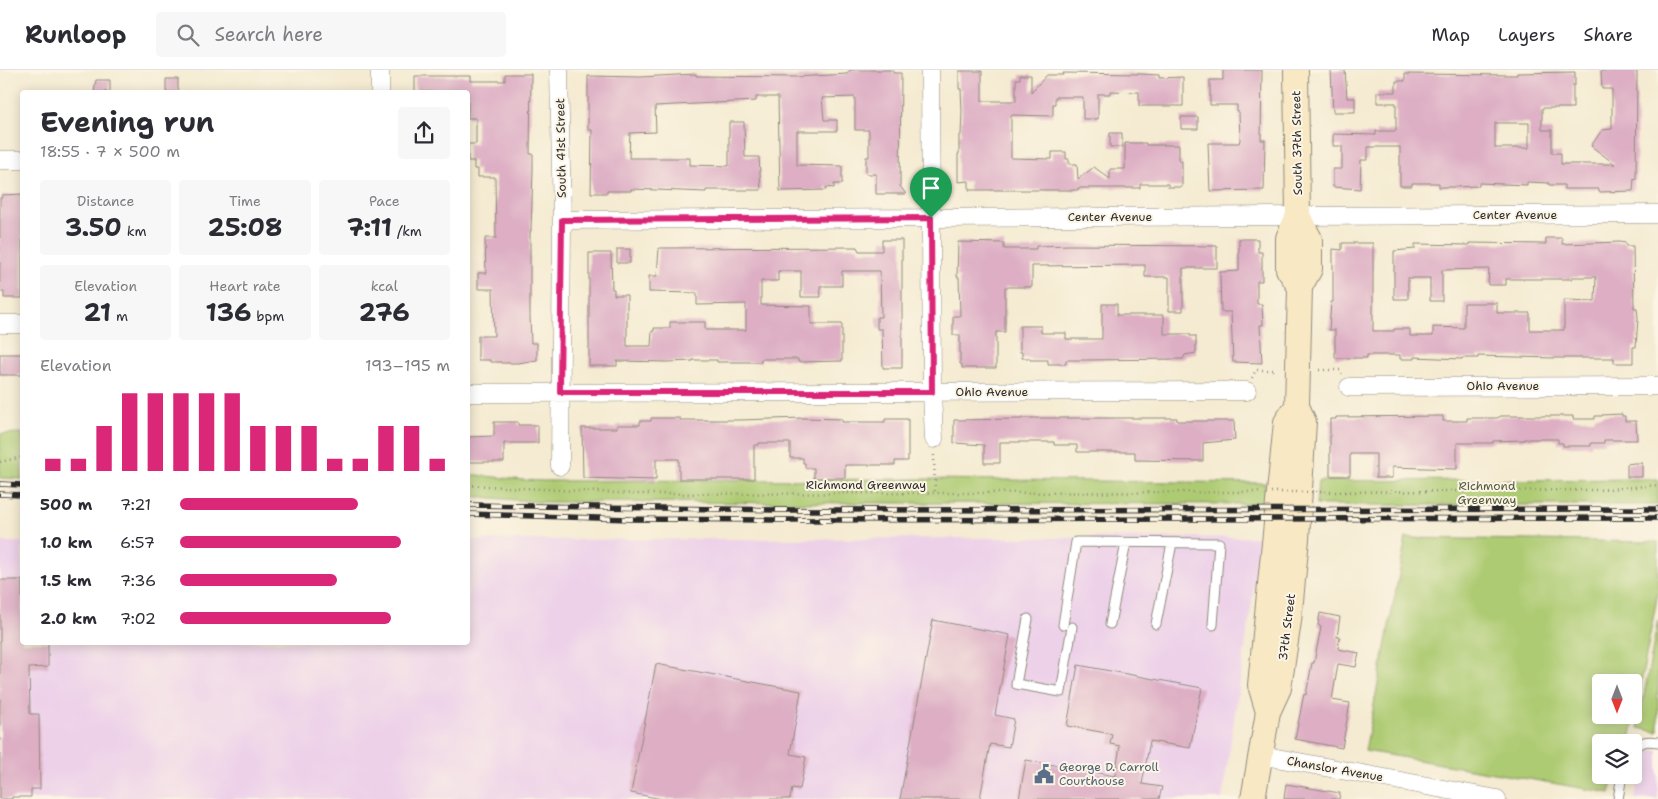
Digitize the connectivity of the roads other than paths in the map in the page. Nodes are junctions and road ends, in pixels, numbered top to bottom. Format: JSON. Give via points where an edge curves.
{"nodes":[{"id":1,"x":380,"y":70,"type":"edge"},
{"id":2,"x":559,"y":70,"type":"edge"},
{"id":3,"x":930,"y":70,"type":"edge"},
{"id":4,"x":1296,"y":70,"type":"edge"},
{"id":5,"x":380,"y":90,"type":"edge"},
{"id":6,"x":0,"y":160,"type":"edge"},
{"id":7,"x":20,"y":160,"type":"edge"},
{"id":8,"x":1658,"y":214,"type":"edge"},
{"id":9,"x":1298,"y":216,"type":"junction"},
{"id":10,"x":931,"y":218,"type":"junction"},
{"id":11,"x":562,"y":220,"type":"junction"},
{"id":12,"x":0,"y":324,"type":"edge"},
{"id":13,"x":20,"y":324,"type":"edge"},
{"id":14,"x":1349,"y":386,"type":"road end"},
{"id":15,"x":1658,"y":386,"type":"edge"},
{"id":16,"x":1247,"y":391,"type":"road end"},
{"id":17,"x":560,"y":392,"type":"junction"},
{"id":18,"x":932,"y":392,"type":"junction"},
{"id":19,"x":470,"y":393,"type":"edge"},
{"id":20,"x":934,"y":439,"type":"road end"},
{"id":21,"x":560,"y":466,"type":"dead end"},
{"id":22,"x":1286,"y":539,"type":"joint"},
{"id":23,"x":1126,"y":542,"type":"junction"},
{"id":24,"x":1172,"y":543,"type":"junction"},
{"id":25,"x":1028,"y":619,"type":"dead end"},
{"id":26,"x":1110,"y":624,"type":"dead end"},
{"id":27,"x":1156,"y":624,"type":"dead end"},
{"id":28,"x":1213,"y":625,"type":"dead end"},
{"id":29,"x":1642,"y":742,"type":"edge"},
{"id":30,"x":1658,"y":742,"type":"edge"},
{"id":31,"x":1261,"y":756,"type":"junction"},
{"id":32,"x":1620,"y":784,"type":"edge"},
{"id":33,"x":1253,"y":799,"type":"edge"},
{"id":34,"x":1497,"y":799,"type":"edge"},
{"id":35,"x":1618,"y":799,"type":"edge"}],
"edges":[{"from":1,"to":5,"type":"street"},
{"from":2,"to":11,"type":"street","name":"South 41st Street"},
{"from":3,"to":10,"type":"street"},
{"from":4,"to":9,"type":"street","name":"South 37th Street"},
{"from":6,"to":7,"type":"street"},
{"from":8,"to":9,"type":"street","name":"Center Avenue"},
{"from":9,"to":10,"type":"street","name":"Center Avenue"},
{"from":9,"to":22,"type":"street","name":"South 37th Street","via":[[1310,239],[1310,269],[1300,287],[1297,406],[1304,422]]},
{"from":10,"to":11,"type":"street","name":"Center Avenue"},
{"from":10,"to":18,"type":"street"},
{"from":11,"to":17,"type":"street","name":"South 41st Street"},
{"from":12,"to":13,"type":"street"},
{"from":14,"to":15,"type":"street","name":"Ohio Avenue"},
{"from":16,"to":18,"type":"street","name":"Ohio Avenue"},
{"from":17,"to":18,"type":"street","name":"Ohio Avenue"},
{"from":17,"to":19,"type":"street","name":"Ohio Avenue"},
{"from":17,"to":21,"type":"street","name":"South 41st Street"},
{"from":18,"to":20,"type":"street"},
{"from":22,"to":31,"type":"street","name":"37th Street","via":[[1289,621],[1279,688],[1268,712]]},
{"from":23,"to":24,"type":"lane"},
{"from":23,"to":25,"type":"lane","via":[[1076,542],[1061,692],[1016,684]]},
{"from":23,"to":26,"type":"lane"},
{"from":24,"to":27,"type":"lane"},
{"from":24,"to":28,"type":"lane","via":[[1219,543]]},
{"from":29,"to":30,"type":"lane"},
{"from":31,"to":33,"type":"street","name":"37th Street"},
{"from":31,"to":34,"type":"street","name":"Chanslor Avenue"},
{"from":32,"to":35,"type":"lane"}]}
